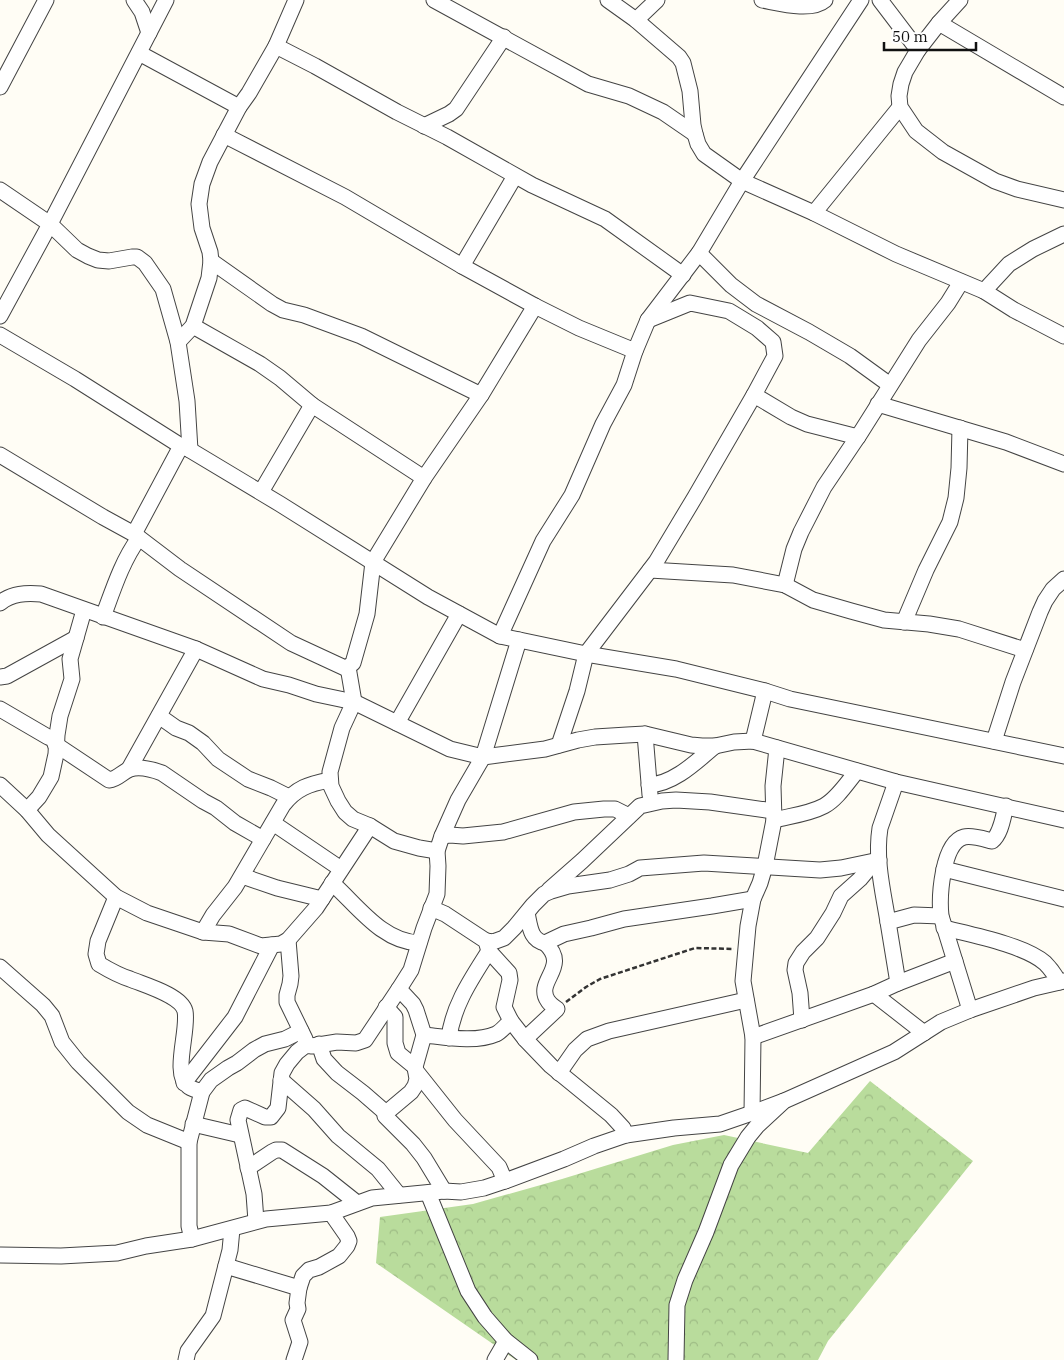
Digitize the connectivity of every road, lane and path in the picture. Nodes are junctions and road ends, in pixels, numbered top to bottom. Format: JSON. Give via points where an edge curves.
{"nodes":[{"id":1,"x":46,"y":0,"type":"edge"},
{"id":2,"x":134,"y":0,"type":"edge"},
{"id":3,"x":166,"y":0,"type":"edge"},
{"id":4,"x":296,"y":0,"type":"edge"},
{"id":5,"x":434,"y":0,"type":"edge"},
{"id":6,"x":608,"y":0,"type":"edge"},
{"id":7,"x":657,"y":0,"type":"edge"},
{"id":8,"x":762,"y":0,"type":"edge"},
{"id":9,"x":825,"y":0,"type":"edge"},
{"id":10,"x":861,"y":0,"type":"edge"},
{"id":11,"x":880,"y":0,"type":"edge"},
{"id":12,"x":960,"y":0,"type":"edge"},
{"id":13,"x":636,"y":20,"type":"junction"},
{"id":14,"x":939,"y":23,"type":"junction"},
{"id":15,"x":149,"y":33,"type":"junction"},
{"id":16,"x":504,"y":37,"type":"junction"},
{"id":17,"x":276,"y":46,"type":"junction"},
{"id":18,"x":918,"y":50,"type":"junction"},
{"id":19,"x":139,"y":53,"type":"junction"},
{"id":20,"x":0,"y":87,"type":"edge"},
{"id":21,"x":1064,"y":97,"type":"edge"},
{"id":22,"x":239,"y":107,"type":"junction"},
{"id":23,"x":900,"y":107,"type":"junction"},
{"id":24,"x":424,"y":126,"type":"junction"},
{"id":25,"x":695,"y":134,"type":"junction"},
{"id":26,"x":224,"y":135,"type":"junction"},
{"id":27,"x":515,"y":176,"type":"junction"},
{"id":28,"x":742,"y":181,"type":"junction"},
{"id":29,"x":0,"y":190,"type":"edge"},
{"id":30,"x":1064,"y":200,"type":"edge"},
{"id":31,"x":814,"y":213,"type":"junction"},
{"id":32,"x":50,"y":224,"type":"junction"},
{"id":33,"x":1064,"y":234,"type":"edge"},
{"id":34,"x":699,"y":253,"type":"junction"},
{"id":35,"x":211,"y":262,"type":"junction"},
{"id":36,"x":462,"y":266,"type":"junction"},
{"id":37,"x":683,"y":274,"type":"junction"},
{"id":38,"x":961,"y":282,"type":"junction"},
{"id":39,"x":984,"y":291,"type":"junction"},
{"id":40,"x":535,"y":306,"type":"junction"},
{"id":41,"x":0,"y":316,"type":"edge"},
{"id":42,"x":648,"y":320,"type":"junction"},
{"id":43,"x":192,"y":326,"type":"junction"},
{"id":44,"x":0,"y":335,"type":"edge"},
{"id":45,"x":1064,"y":336,"type":"edge"},
{"id":46,"x":178,"y":342,"type":"junction"},
{"id":47,"x":636,"y":351,"type":"junction"},
{"id":48,"x":890,"y":386,"type":"junction"},
{"id":49,"x":481,"y":395,"type":"junction"},
{"id":50,"x":754,"y":395,"type":"junction"},
{"id":51,"x":878,"y":404,"type":"junction"},
{"id":52,"x":312,"y":405,"type":"junction"},
{"id":53,"x":960,"y":428,"type":"junction"},
{"id":54,"x":858,"y":437,"type":"junction"},
{"id":55,"x":185,"y":448,"type":"junction"},
{"id":56,"x":0,"y":455,"type":"edge"},
{"id":57,"x":1064,"y":464,"type":"edge"},
{"id":58,"x":424,"y":478,"type":"junction"},
{"id":59,"x":261,"y":492,"type":"junction"},
{"id":60,"x":137,"y":536,"type":"junction"},
{"id":61,"x":373,"y":562,"type":"junction"},
{"id":62,"x":650,"y":570,"type":"junction"},
{"id":63,"x":1064,"y":579,"type":"edge"},
{"id":64,"x":785,"y":585,"type":"junction"},
{"id":65,"x":0,"y":603,"type":"edge"},
{"id":66,"x":84,"y":610,"type":"junction"},
{"id":67,"x":459,"y":614,"type":"junction"},
{"id":68,"x":103,"y":617,"type":"junction"},
{"id":69,"x":904,"y":622,"type":"junction"},
{"id":70,"x":500,"y":636,"type":"junction"},
{"id":71,"x":76,"y":638,"type":"junction"},
{"id":72,"x":519,"y":640,"type":"junction"},
{"id":73,"x":196,"y":649,"type":"junction"},
{"id":74,"x":1025,"y":650,"type":"junction"},
{"id":75,"x":586,"y":654,"type":"junction"},
{"id":76,"x":348,"y":668,"type":"junction"},
{"id":77,"x":0,"y":677,"type":"edge"},
{"id":78,"x":765,"y":691,"type":"junction"},
{"id":79,"x":354,"y":702,"type":"junction"},
{"id":80,"x":0,"y":709,"type":"edge"},
{"id":81,"x":159,"y":716,"type":"junction"},
{"id":82,"x":398,"y":723,"type":"junction"},
{"id":83,"x":645,"y":734,"type":"junction"},
{"id":84,"x":753,"y":740,"type":"junction"},
{"id":85,"x":994,"y":741,"type":"junction"},
{"id":86,"x":56,"y":742,"type":"junction"},
{"id":87,"x":559,"y":745,"type":"junction"},
{"id":88,"x":715,"y":746,"type":"junction"},
{"id":89,"x":777,"y":748,"type":"junction"},
{"id":90,"x":1064,"y":756,"type":"edge"},
{"id":91,"x":483,"y":757,"type":"junction"},
{"id":92,"x":130,"y":769,"type":"junction"},
{"id":93,"x":857,"y":771,"type":"junction"},
{"id":94,"x":330,"y":780,"type":"junction"},
{"id":95,"x":896,"y":782,"type":"junction"},
{"id":96,"x":649,"y":784,"type":"junction"},
{"id":97,"x":0,"y":785,"type":"edge"},
{"id":98,"x":289,"y":797,"type":"junction"},
{"id":99,"x":650,"y":804,"type":"junction"},
{"id":100,"x":1006,"y":806,"type":"junction"},
{"id":101,"x":27,"y":810,"type":"junction"},
{"id":102,"x":774,"y":815,"type":"junction"},
{"id":103,"x":629,"y":816,"type":"junction"},
{"id":104,"x":1064,"y":820,"type":"edge"},
{"id":105,"x":273,"y":823,"type":"junction"},
{"id":106,"x":370,"y":826,"type":"junction"},
{"id":107,"x":263,"y":839,"type":"junction"},
{"id":108,"x":439,"y":844,"type":"junction"},
{"id":109,"x":877,"y":861,"type":"junction"},
{"id":110,"x":765,"y":866,"type":"junction"},
{"id":111,"x":341,"y":869,"type":"junction"},
{"id":112,"x":944,"y":869,"type":"junction"},
{"id":113,"x":242,"y":876,"type":"junction"},
{"id":114,"x":332,"y":883,"type":"junction"},
{"id":115,"x":544,"y":894,"type":"junction"},
{"id":116,"x":116,"y":898,"type":"junction"},
{"id":117,"x":322,"y":899,"type":"junction"},
{"id":118,"x":753,"y":899,"type":"junction"},
{"id":119,"x":1064,"y":899,"type":"edge"},
{"id":120,"x":432,"y":908,"type":"junction"},
{"id":121,"x":527,"y":913,"type":"junction"},
{"id":122,"x":888,"y":922,"type":"junction"},
{"id":123,"x":942,"y":922,"type":"junction"},
{"id":124,"x":203,"y":932,"type":"junction"},
{"id":125,"x":288,"y":940,"type":"junction"},
{"id":126,"x":419,"y":943,"type":"junction"},
{"id":127,"x":545,"y":943,"type":"junction"},
{"id":128,"x":272,"y":945,"type":"junction"},
{"id":129,"x":488,"y":946,"type":"junction"},
{"id":130,"x":746,"y":949,"type":"junction"},
{"id":131,"x":955,"y":961,"type":"junction"},
{"id":132,"x":0,"y":967,"type":"edge"},
{"id":133,"x":1062,"y":982,"type":"edge"},
{"id":134,"x":898,"y":983,"type":"junction"},
{"id":135,"x":398,"y":989,"type":"junction"},
{"id":136,"x":874,"y":994,"type":"junction"},
{"id":137,"x":746,"y":1000,"type":"junction"},
{"id":138,"x":386,"y":1008,"type":"junction"},
{"id":139,"x":557,"y":1009,"type":"junction"},
{"id":140,"x":970,"y":1010,"type":"junction"},
{"id":141,"x":802,"y":1020,"type":"junction"},
{"id":142,"x":511,"y":1021,"type":"junction"},
{"id":143,"x":301,"y":1031,"type":"junction"},
{"id":144,"x":924,"y":1032,"type":"junction"},
{"id":145,"x":424,"y":1034,"type":"junction"},
{"id":146,"x":753,"y":1037,"type":"junction"},
{"id":147,"x":449,"y":1038,"type":"junction"},
{"id":148,"x":524,"y":1038,"type":"junction"},
{"id":149,"x":313,"y":1045,"type":"junction"},
{"id":150,"x":416,"y":1069,"type":"junction"},
{"id":151,"x":559,"y":1073,"type":"junction"},
{"id":152,"x":281,"y":1080,"type":"junction"},
{"id":153,"x":184,"y":1083,"type":"junction"},
{"id":154,"x":202,"y":1092,"type":"junction"},
{"id":155,"x":784,"y":1100,"type":"junction"},
{"id":156,"x":386,"y":1113,"type":"junction"},
{"id":157,"x":752,"y":1113,"type":"junction"},
{"id":158,"x":192,"y":1124,"type":"junction"},
{"id":159,"x":240,"y":1135,"type":"junction"},
{"id":160,"x":626,"y":1135,"type":"junction"},
{"id":161,"x":189,"y":1142,"type":"junction"},
{"id":162,"x":248,"y":1168,"type":"junction"},
{"id":163,"x":505,"y":1181,"type":"junction"},
{"id":164,"x":444,"y":1191,"type":"junction"},
{"id":165,"x":428,"y":1192,"type":"junction"},
{"id":166,"x":399,"y":1195,"type":"junction"},
{"id":167,"x":357,"y":1203,"type":"junction"},
{"id":168,"x":331,"y":1213,"type":"junction"},
{"id":169,"x":256,"y":1221,"type":"junction"},
{"id":170,"x":232,"y":1229,"type":"junction"},
{"id":171,"x":192,"y":1239,"type":"junction"},
{"id":172,"x":0,"y":1255,"type":"edge"},
{"id":173,"x":226,"y":1266,"type":"junction"},
{"id":174,"x":299,"y":1288,"type":"junction"},
{"id":175,"x":506,"y":1341,"type":"junction"},
{"id":176,"x":186,"y":1360,"type":"edge"},
{"id":177,"x":294,"y":1360,"type":"edge"},
{"id":178,"x":496,"y":1360,"type":"edge"},
{"id":179,"x":530,"y":1360,"type":"edge"},
{"id":180,"x":676,"y":1360,"type":"edge"}],
"edges":[{"from":1,"to":20,"type":"street"},
{"from":2,"to":15,"type":"street"},
{"from":3,"to":15,"type":"street"},
{"from":4,"to":17,"type":"street"},
{"from":5,"to":16,"type":"street"},
{"from":6,"to":13,"type":"street"},
{"from":7,"to":13,"type":"street"},
{"from":8,"to":9,"type":"street","via":[[805,6]]},
{"from":10,"to":28,"type":"street"},
{"from":11,"to":18,"type":"street"},
{"from":12,"to":14,"type":"street"},
{"from":13,"to":25,"type":"street","via":[[680,57],[690,91]]},
{"from":14,"to":18,"type":"street"},
{"from":14,"to":21,"type":"street"},
{"from":15,"to":19,"type":"street"},
{"from":16,"to":24,"type":"street","via":[[456,109]]},
{"from":16,"to":25,"type":"street","via":[[588,84],[629,96],[663,112]]},
{"from":17,"to":22,"type":"street"},
{"from":17,"to":24,"type":"street"},
{"from":18,"to":23,"type":"street","via":[[901,84]]},
{"from":19,"to":22,"type":"street"},
{"from":19,"to":32,"type":"street"},
{"from":22,"to":26,"type":"street"},
{"from":23,"to":30,"type":"street","via":[[916,131],[943,152],[996,181]]},
{"from":23,"to":31,"type":"street"},
{"from":24,"to":27,"type":"street"},
{"from":25,"to":28,"type":"street","via":[[704,154]]},
{"from":26,"to":35,"type":"street","via":[[202,184],[199,204]]},
{"from":26,"to":36,"type":"street","via":[[345,198]]},
{"from":27,"to":36,"type":"street"},
{"from":27,"to":37,"type":"street","via":[[604,219]]},
{"from":28,"to":31,"type":"street"},
{"from":28,"to":34,"type":"street"},
{"from":29,"to":32,"type":"street"},
{"from":31,"to":38,"type":"street"},
{"from":32,"to":41,"type":"street"},
{"from":32,"to":46,"type":"street","via":[[77,250],[98,260],[132,257],[145,262],[163,289]]},
{"from":33,"to":39,"type":"street","via":[[1009,264]]},
{"from":34,"to":37,"type":"street"},
{"from":34,"to":48,"type":"street","via":[[730,285],[756,304],[842,351]]},
{"from":35,"to":43,"type":"street","via":[[209,278]]},
{"from":35,"to":49,"type":"street","via":[[283,310],[361,336]]},
{"from":36,"to":40,"type":"street"},
{"from":37,"to":42,"type":"street"},
{"from":38,"to":39,"type":"street"},
{"from":38,"to":48,"type":"street"},
{"from":39,"to":45,"type":"street"},
{"from":40,"to":47,"type":"street"},
{"from":40,"to":49,"type":"street"},
{"from":42,"to":47,"type":"street"},
{"from":42,"to":50,"type":"street","via":[[690,303],[729,311],[757,328],[773,342],[775,356]]},
{"from":43,"to":46,"type":"street"},
{"from":43,"to":52,"type":"street","via":[[260,364]]},
{"from":44,"to":55,"type":"street"},
{"from":46,"to":55,"type":"street","via":[[187,402]]},
{"from":47,"to":70,"type":"street","via":[[624,385],[572,495],[543,541]]},
{"from":48,"to":51,"type":"street"},
{"from":49,"to":58,"type":"street"},
{"from":50,"to":54,"type":"street","via":[[807,424]]},
{"from":50,"to":62,"type":"street"},
{"from":51,"to":53,"type":"street"},
{"from":51,"to":54,"type":"street"},
{"from":52,"to":58,"type":"street"},
{"from":52,"to":59,"type":"street"},
{"from":53,"to":57,"type":"street"},
{"from":53,"to":69,"type":"street","via":[[956,498],[950,522]]},
{"from":54,"to":64,"type":"street","via":[[824,487],[801,532]]},
{"from":55,"to":59,"type":"street"},
{"from":55,"to":60,"type":"street"},
{"from":56,"to":60,"type":"street"},
{"from":58,"to":61,"type":"street"},
{"from":59,"to":61,"type":"street"},
{"from":60,"to":68,"type":"street"},
{"from":60,"to":76,"type":"street","via":[[180,569],[291,642]]},
{"from":61,"to":67,"type":"street"},
{"from":61,"to":76,"type":"street","via":[[367,614],[353,663]]},
{"from":62,"to":64,"type":"street","via":[[733,575]]},
{"from":62,"to":75,"type":"street"},
{"from":63,"to":74,"type":"street","via":[[1045,601]]},
{"from":64,"to":69,"type":"street","via":[[813,600],[884,620]]},
{"from":65,"to":66,"type":"street","via":[[22,593],[41,594]]},
{"from":66,"to":68,"type":"street"},
{"from":66,"to":71,"type":"street"},
{"from":67,"to":70,"type":"street"},
{"from":67,"to":82,"type":"street"},
{"from":68,"to":73,"type":"street"},
{"from":69,"to":74,"type":"street","via":[[959,629]]},
{"from":70,"to":72,"type":"street"},
{"from":71,"to":77,"type":"street"},
{"from":71,"to":86,"type":"street","via":[[70,659],[72,679],[60,716]]},
{"from":72,"to":75,"type":"street"},
{"from":72,"to":91,"type":"street"},
{"from":73,"to":79,"type":"street","via":[[263,679]]},
{"from":73,"to":81,"type":"street"},
{"from":74,"to":85,"type":"street"},
{"from":75,"to":78,"type":"street","via":[[676,669]]},
{"from":75,"to":87,"type":"street"},
{"from":76,"to":79,"type":"street"},
{"from":78,"to":84,"type":"street"},
{"from":78,"to":85,"type":"street"},
{"from":79,"to":82,"type":"street"},
{"from":79,"to":94,"type":"street","via":[[342,728]]},
{"from":80,"to":86,"type":"street"},
{"from":81,"to":92,"type":"street"},
{"from":81,"to":98,"type":"street","via":[[203,743],[218,759],[248,779]]},
{"from":82,"to":91,"type":"street","via":[[450,749]]},
{"from":83,"to":87,"type":"street","via":[[596,737]]},
{"from":83,"to":88,"type":"street","via":[[690,745]]},
{"from":83,"to":96,"type":"street"},
{"from":84,"to":88,"type":"street"},
{"from":84,"to":89,"type":"street"},
{"from":85,"to":90,"type":"street"},
{"from":86,"to":92,"type":"street","via":[[109,780]]},
{"from":86,"to":101,"type":"street","via":[[51,777]]},
{"from":87,"to":91,"type":"street"},
{"from":88,"to":96,"type":"street","via":[[670,779]]},
{"from":89,"to":93,"type":"street"},
{"from":89,"to":102,"type":"street"},
{"from":91,"to":108,"type":"street","via":[[458,800]]},
{"from":92,"to":107,"type":"street","via":[[162,773]]},
{"from":93,"to":95,"type":"street"},
{"from":93,"to":102,"type":"street","via":[[825,806]]},
{"from":94,"to":98,"type":"street","via":[[302,787]]},
{"from":94,"to":106,"type":"street","via":[[344,812]]},
{"from":95,"to":100,"type":"street"},
{"from":95,"to":109,"type":"street","via":[[880,828]]},
{"from":96,"to":99,"type":"street"},
{"from":97,"to":101,"type":"street"},
{"from":98,"to":105,"type":"street"},
{"from":99,"to":102,"type":"street","via":[[676,800],[710,802]]},
{"from":99,"to":103,"type":"street","via":[[640,806]]},
{"from":100,"to":104,"type":"street"},
{"from":100,"to":112,"type":"street","via":[[994,840],[966,836],[957,840]]},
{"from":101,"to":116,"type":"street","via":[[48,835]]},
{"from":102,"to":110,"type":"street"},
{"from":103,"to":108,"type":"street","via":[[604,809],[574,812],[503,832],[450,835]]},
{"from":103,"to":115,"type":"street"},
{"from":105,"to":107,"type":"street"},
{"from":105,"to":111,"type":"street"},
{"from":106,"to":108,"type":"street","via":[[394,841],[420,848]]},
{"from":106,"to":111,"type":"street"},
{"from":107,"to":113,"type":"street"},
{"from":108,"to":120,"type":"street","via":[[437,894]]},
{"from":109,"to":110,"type":"street","via":[[820,870]]},
{"from":109,"to":122,"type":"street"},
{"from":109,"to":141,"type":"street","via":[[841,896],[817,938],[796,963]]},
{"from":110,"to":115,"type":"street","via":[[704,863],[640,868],[610,880],[568,886]]},
{"from":110,"to":118,"type":"street"},
{"from":111,"to":114,"type":"street"},
{"from":112,"to":119,"type":"street"},
{"from":112,"to":123,"type":"street","via":[[940,903]]},
{"from":113,"to":117,"type":"street"},
{"from":113,"to":124,"type":"street"},
{"from":114,"to":117,"type":"street"},
{"from":114,"to":126,"type":"street","via":[[373,924],[406,941]]},
{"from":115,"to":121,"type":"street"},
{"from":116,"to":124,"type":"street","via":[[147,914]]},
{"from":116,"to":153,"type":"street","via":[[98,942],[96,954],[99,964],[149,985],[179,1002],[185,1010],[181,1060]]},
{"from":117,"to":125,"type":"street"},
{"from":118,"to":127,"type":"street","via":[[624,919],[564,934]]},
{"from":118,"to":130,"type":"street"},
{"from":120,"to":126,"type":"street"},
{"from":120,"to":129,"type":"street"},
{"from":121,"to":127,"type":"street","via":[[531,931],[537,940]]},
{"from":121,"to":129,"type":"street","via":[[504,938]]},
{"from":122,"to":123,"type":"street","via":[[914,915]]},
{"from":122,"to":134,"type":"street"},
{"from":123,"to":131,"type":"street"},
{"from":123,"to":133,"type":"street","via":[[1028,953],[1044,962]]},
{"from":124,"to":128,"type":"street","via":[[229,934],[261,946]]},
{"from":125,"to":128,"type":"street"},
{"from":125,"to":143,"type":"street","via":[[291,976],[287,1002]]},
{"from":126,"to":135,"type":"street","via":[[411,970]]},
{"from":127,"to":139,"type":"street","via":[[556,958],[545,986],[545,995]]},
{"from":128,"to":153,"type":"street","via":[[235,1018]]},
{"from":129,"to":142,"type":"street","via":[[510,973],[504,1007]]},
{"from":129,"to":147,"type":"street","via":[[462,995]]},
{"from":130,"to":137,"type":"street","via":[[743,981]]},
{"from":130,"to":139,"type":"path","via":[[695,948],[600,979]]},
{"from":131,"to":134,"type":"street"},
{"from":131,"to":140,"type":"street"},
{"from":132,"to":161,"type":"street","via":[[43,1005],[52,1016],[62,1042],[128,1112],[147,1125]]},
{"from":133,"to":140,"type":"street"},
{"from":134,"to":136,"type":"street"},
{"from":135,"to":138,"type":"street"},
{"from":135,"to":145,"type":"street","via":[[413,1004]]},
{"from":136,"to":141,"type":"street"},
{"from":136,"to":144,"type":"street"},
{"from":137,"to":146,"type":"street"},
{"from":137,"to":151,"type":"street","via":[[587,1039]]},
{"from":138,"to":149,"type":"street","via":[[365,1040],[356,1044]]},
{"from":138,"to":150,"type":"street","via":[[394,1017],[398,1053]]},
{"from":139,"to":148,"type":"street"},
{"from":140,"to":144,"type":"street"},
{"from":141,"to":146,"type":"street"},
{"from":142,"to":147,"type":"street","via":[[497,1034],[482,1038]]},
{"from":142,"to":148,"type":"street"},
{"from":143,"to":149,"type":"street"},
{"from":143,"to":154,"type":"street","via":[[254,1050],[211,1080]]},
{"from":144,"to":155,"type":"street","via":[[894,1052]]},
{"from":145,"to":147,"type":"street"},
{"from":145,"to":150,"type":"street"},
{"from":146,"to":157,"type":"street"},
{"from":148,"to":151,"type":"street"},
{"from":149,"to":152,"type":"street","via":[[297,1052],[287,1064]]},
{"from":149,"to":156,"type":"street","via":[[337,1073]]},
{"from":150,"to":156,"type":"street","via":[[417,1079],[411,1092]]},
{"from":150,"to":163,"type":"street","via":[[455,1120],[499,1167]]},
{"from":151,"to":160,"type":"street","via":[[612,1115]]},
{"from":152,"to":159,"type":"street","via":[[278,1108],[271,1117],[245,1108],[241,1110],[238,1120]]},
{"from":152,"to":166,"type":"street","via":[[338,1136],[378,1169]]},
{"from":153,"to":154,"type":"street"},
{"from":154,"to":158,"type":"street"},
{"from":155,"to":157,"type":"street"},
{"from":155,"to":180,"type":"street","via":[[748,1137],[724,1181],[679,1297]]},
{"from":156,"to":164,"type":"street","via":[[387,1119],[424,1158]]},
{"from":157,"to":160,"type":"street","via":[[720,1124]]},
{"from":158,"to":159,"type":"street"},
{"from":158,"to":161,"type":"street"},
{"from":159,"to":162,"type":"street"},
{"from":160,"to":163,"type":"street"},
{"from":161,"to":171,"type":"street","via":[[188,1226]]},
{"from":162,"to":167,"type":"street","via":[[272,1152],[282,1150]]},
{"from":162,"to":169,"type":"street"},
{"from":163,"to":164,"type":"street","via":[[461,1192]]},
{"from":164,"to":165,"type":"street"},
{"from":165,"to":166,"type":"street"},
{"from":165,"to":175,"type":"street","via":[[468,1291]]},
{"from":166,"to":167,"type":"street"},
{"from":167,"to":168,"type":"street"},
{"from":168,"to":169,"type":"street"},
{"from":168,"to":174,"type":"street","via":[[347,1236],[347,1246],[339,1256],[305,1273]]},
{"from":169,"to":170,"type":"street"},
{"from":170,"to":171,"type":"street"},
{"from":170,"to":173,"type":"street"},
{"from":171,"to":172,"type":"street","via":[[117,1253]]},
{"from":173,"to":174,"type":"street"},
{"from":173,"to":176,"type":"street","via":[[213,1316],[188,1351]]},
{"from":174,"to":177,"type":"street","via":[[294,1320],[300,1342]]},
{"from":175,"to":178,"type":"street"},
{"from":175,"to":179,"type":"street"}]}
